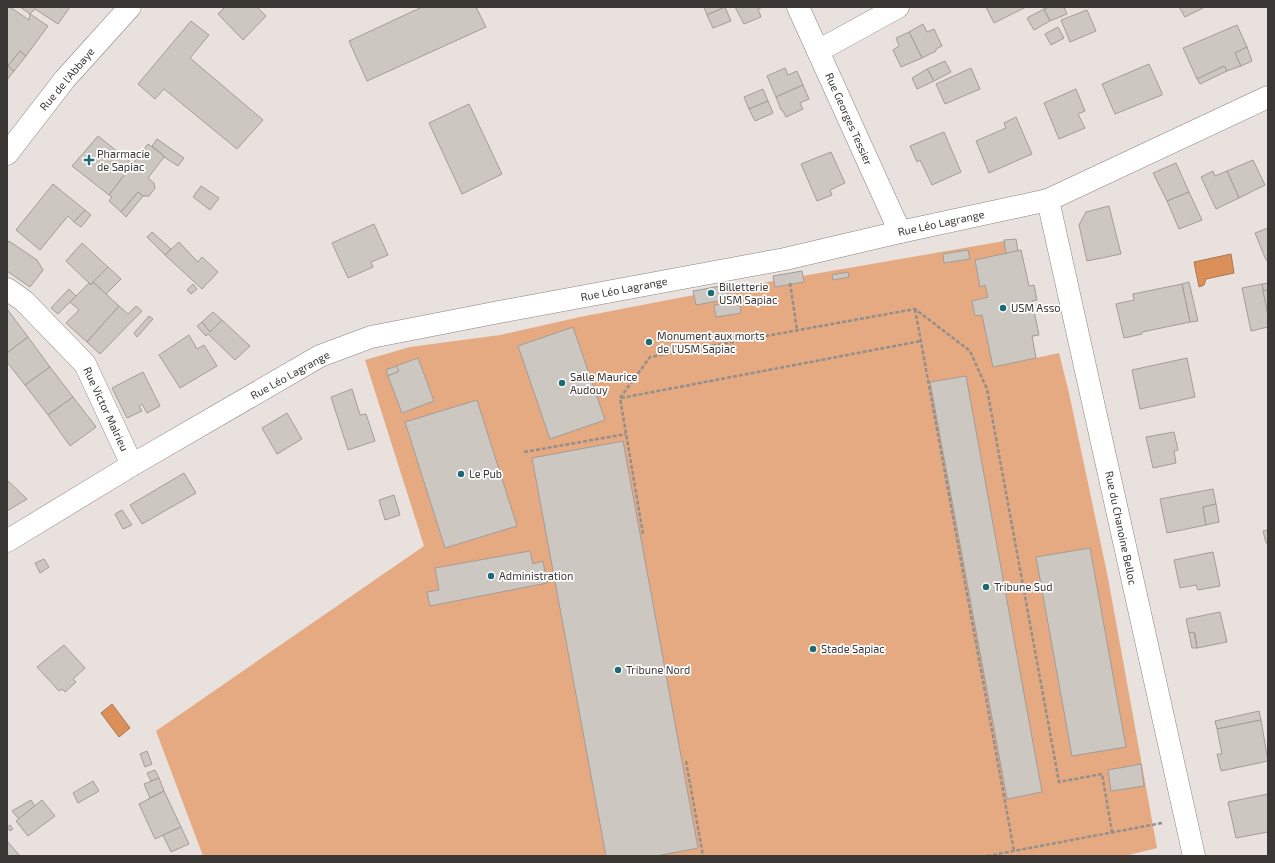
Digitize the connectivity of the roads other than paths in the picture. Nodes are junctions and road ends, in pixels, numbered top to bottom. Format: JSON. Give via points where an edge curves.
{"nodes":[{"id":1,"x":130,"y":7,"type":"edge"},
{"id":2,"x":798,"y":7,"type":"edge"},
{"id":3,"x":898,"y":7,"type":"edge"},
{"id":4,"x":818,"y":51,"type":"junction"},
{"id":5,"x":1268,"y":97,"type":"edge"},
{"id":6,"x":7,"y":154,"type":"edge"},
{"id":7,"x":1048,"y":200,"type":"junction"},
{"id":8,"x":900,"y":232,"type":"junction"},
{"id":9,"x":7,"y":289,"type":"edge"},
{"id":10,"x":132,"y":465,"type":"junction"},
{"id":11,"x":7,"y":541,"type":"edge"},
{"id":12,"x":1194,"y":856,"type":"edge"}],
"edges":[{"from":1,"to":6,"type":"street","name":"Rue de l'Abbaye","via":[[65,79]]},
{"from":2,"to":4,"type":"street","name":"Rue Georges Tessier"},
{"from":3,"to":4,"type":"street"},
{"from":4,"to":8,"type":"street","name":"Rue Georges Tessier"},
{"from":5,"to":7,"type":"street","name":"Rue Léo Lagrange"},
{"from":7,"to":8,"type":"street","name":"Rue Léo Lagrange"},
{"from":7,"to":12,"type":"street","name":"Rue du Chanoine Belloc"},
{"from":8,"to":10,"type":"street","name":"Rue Léo Lagrange","via":[[785,259],[371,338],[320,356]]},
{"from":9,"to":10,"type":"street","name":"Rue Victor Malrieu","via":[[24,301],[85,364]]},
{"from":10,"to":11,"type":"street","name":"Rue Léo Lagrange"}]}
